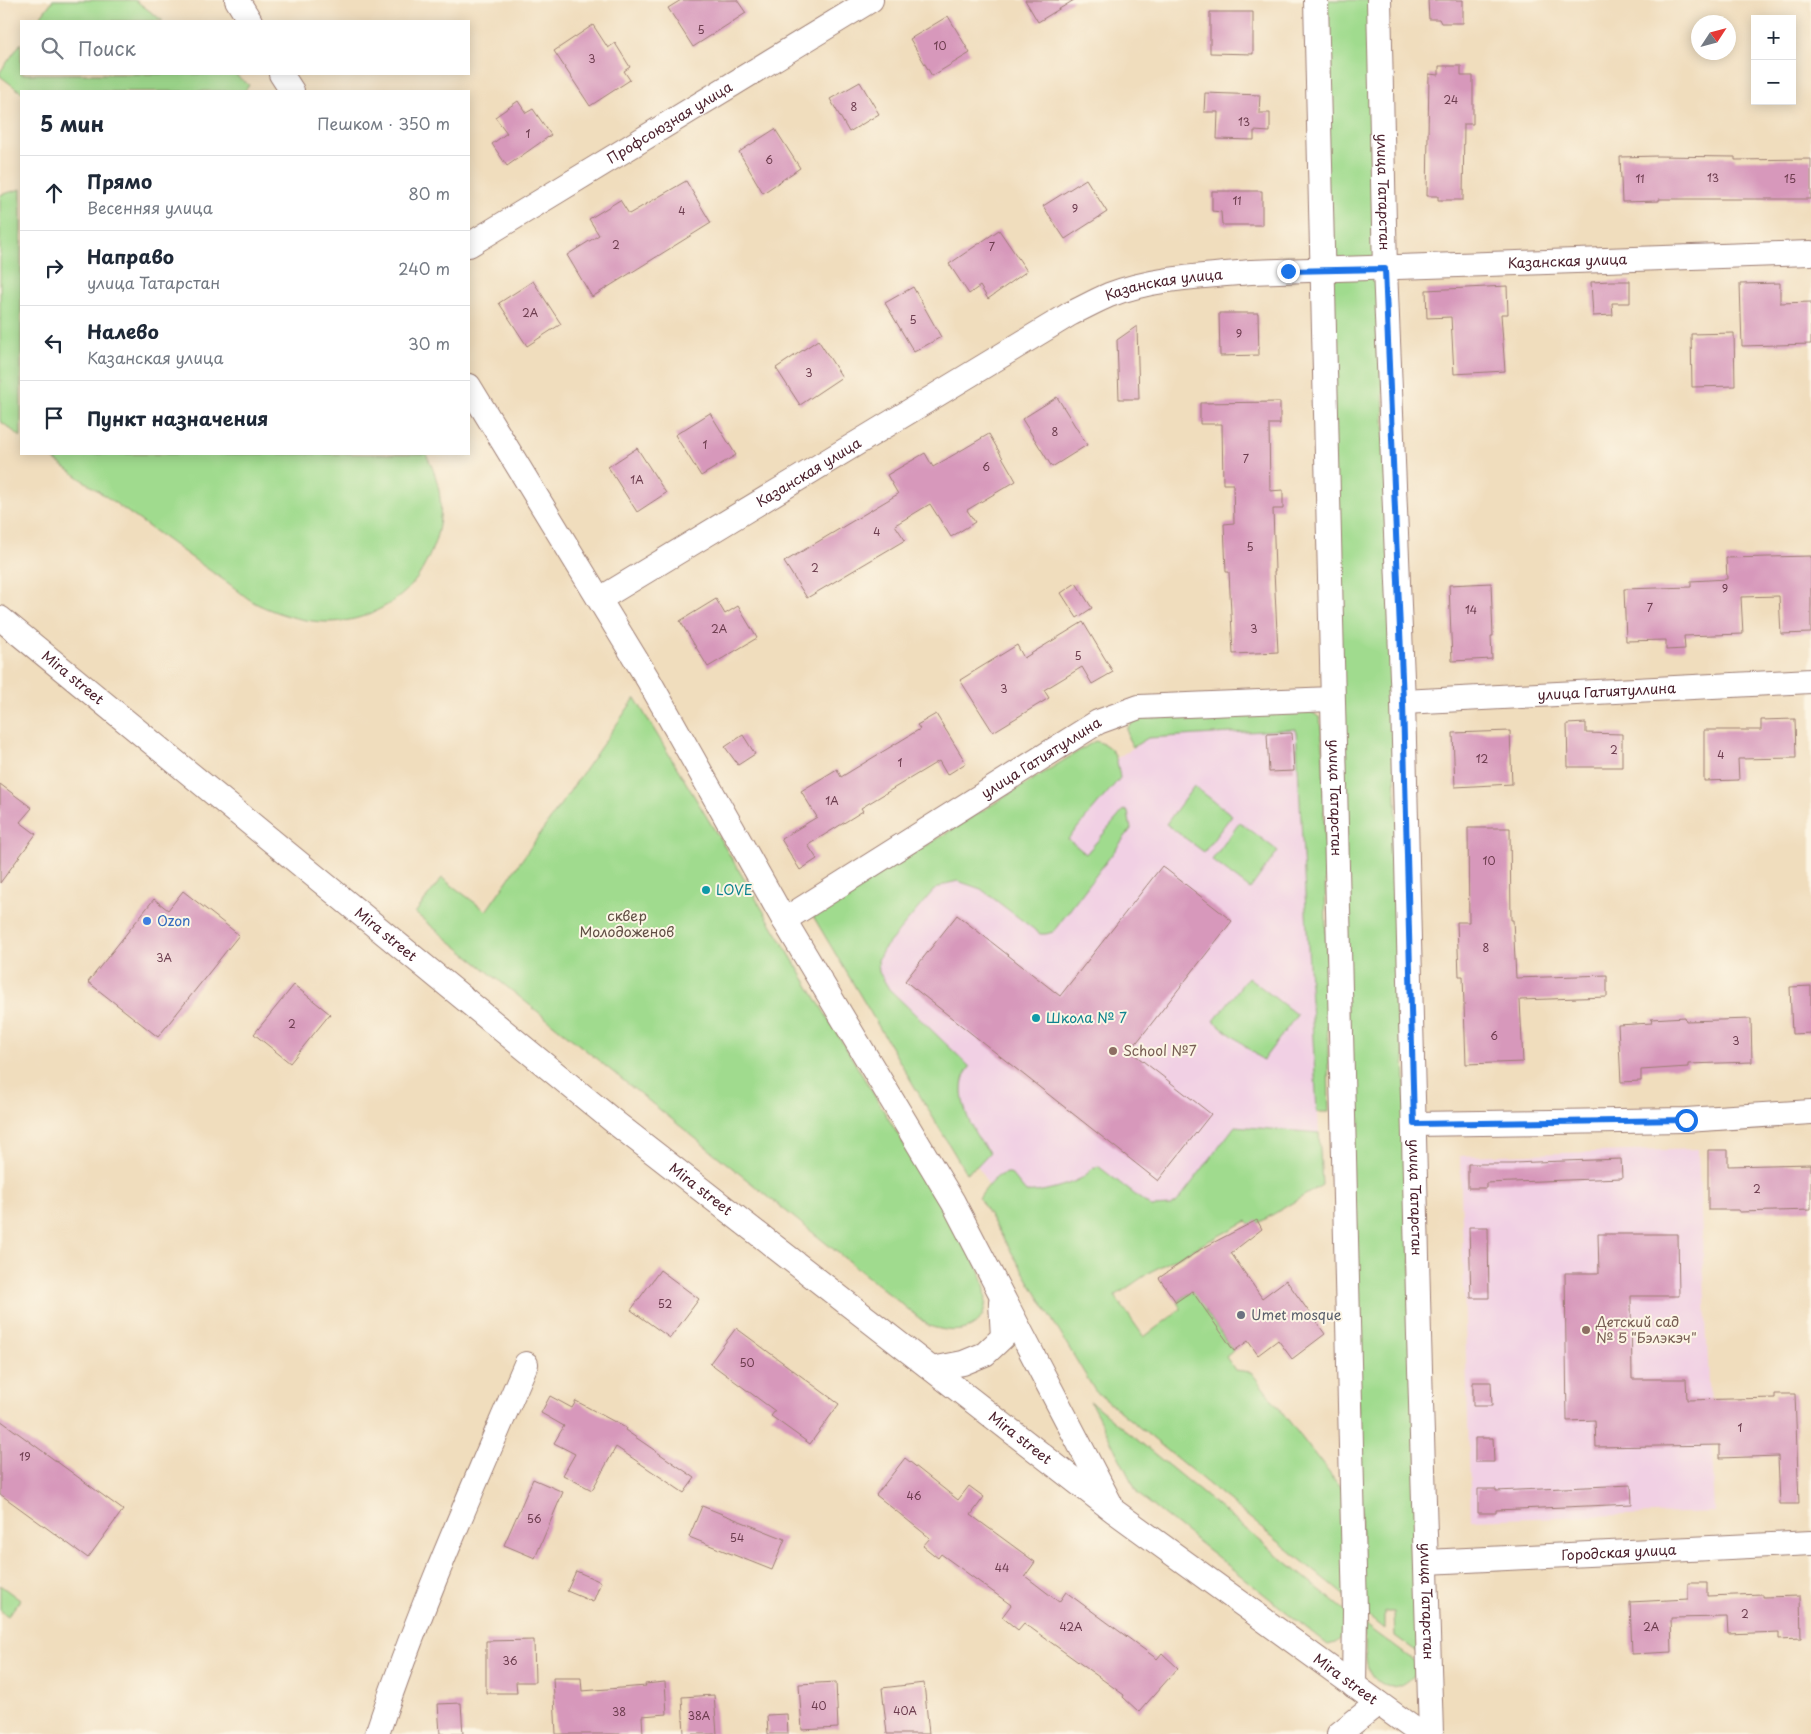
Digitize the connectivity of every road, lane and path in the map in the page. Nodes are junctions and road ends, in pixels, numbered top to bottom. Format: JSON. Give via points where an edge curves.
{"nodes":[{"id":1,"x":238,"y":0,"type":"edge"},
{"id":2,"x":871,"y":0,"type":"edge"},
{"id":3,"x":1316,"y":0,"type":"edge"},
{"id":4,"x":1379,"y":0,"type":"edge"},
{"id":5,"x":249,"y":20,"type":"edge"},
{"id":6,"x":282,"y":75,"type":"edge"},
{"id":7,"x":291,"y":90,"type":"edge"},
{"id":8,"x":470,"y":244,"type":"edge"},
{"id":9,"x":1811,"y":253,"type":"edge"},
{"id":10,"x":1385,"y":269,"type":"junction"},
{"id":11,"x":1322,"y":270,"type":"junction"},
{"id":12,"x":470,"y":388,"type":"edge"},
{"id":13,"x":600,"y":600,"type":"junction"},
{"id":14,"x":0,"y":618,"type":"edge"},
{"id":15,"x":1811,"y":681,"type":"edge"},
{"id":16,"x":1332,"y":699,"type":"junction"},
{"id":17,"x":1403,"y":702,"type":"junction"},
{"id":18,"x":784,"y":920,"type":"junction"},
{"id":19,"x":1811,"y":1112,"type":"edge"},
{"id":20,"x":1414,"y":1124,"type":"junction"},
{"id":21,"x":1000,"y":1292,"type":"junction"},
{"id":22,"x":526,"y":1364,"type":"dead end"},
{"id":23,"x":932,"y":1369,"type":"junction"},
{"id":24,"x":1114,"y":1510,"type":"junction"},
{"id":25,"x":1811,"y":1543,"type":"edge"},
{"id":26,"x":1427,"y":1562,"type":"junction"},
{"id":27,"x":1354,"y":1686,"type":"junction"},
{"id":28,"x":1378,"y":1703,"type":"junction"},
{"id":29,"x":377,"y":1734,"type":"edge"},
{"id":30,"x":1338,"y":1734,"type":"edge"},
{"id":31,"x":1420,"y":1734,"type":"edge"},
{"id":32,"x":1431,"y":1734,"type":"edge"}],
"edges":[{"from":1,"to":5,"type":"street"},
{"from":2,"to":8,"type":"street","name":"Профсоюзная улица"},
{"from":3,"to":11,"type":"street","name":"улица Татарстан"},
{"from":4,"to":10,"type":"street","name":"улица Татарстан"},
{"from":6,"to":7,"type":"street"},
{"from":9,"to":10,"type":"street","name":"Казанская улица"},
{"from":10,"to":11,"type":"street","name":"Казанская улица"},
{"from":10,"to":17,"type":"street","name":"улица Татарстан"},
{"from":11,"to":13,"type":"street","name":"Казанская улица","via":[[1203,276],[1109,295],[1070,314]]},
{"from":11,"to":16,"type":"street","name":"улица Татарстан"},
{"from":12,"to":13,"type":"street"},
{"from":13,"to":18,"type":"street"},
{"from":14,"to":23,"type":"street","name":"Mira street","via":[[617,1124]]},
{"from":15,"to":17,"type":"street","name":"улица Гатиятуллина"},
{"from":16,"to":18,"type":"street","name":"улица Гатиятуллина","via":[[1139,708],[1098,722]]},
{"from":16,"to":27,"type":"street","name":"улица Татарстан","via":[[1355,1592]]},
{"from":17,"to":20,"type":"street","name":"улица Татарстан"},
{"from":18,"to":21,"type":"street","via":[[952,1202]]},
{"from":19,"to":20,"type":"street","via":[[1686,1120]]},
{"from":20,"to":26,"type":"street","name":"улица Татарстан"},
{"from":21,"to":23,"type":"street","via":[[1003,1337],[985,1354],[963,1363]]},
{"from":21,"to":24,"type":"street"},
{"from":22,"to":29,"type":"street","via":[[438,1572]]},
{"from":23,"to":24,"type":"street","name":"Mira street"},
{"from":24,"to":27,"type":"street","name":"Mira street"},
{"from":25,"to":26,"type":"street","name":"Городская улица"},
{"from":26,"to":32,"type":"street","name":"улица Татарстан"},
{"from":27,"to":28,"type":"street","name":"Mira street"},
{"from":28,"to":30,"type":"street","name":"Mira street"},
{"from":28,"to":31,"type":"street","name":"Mira street"}]}
